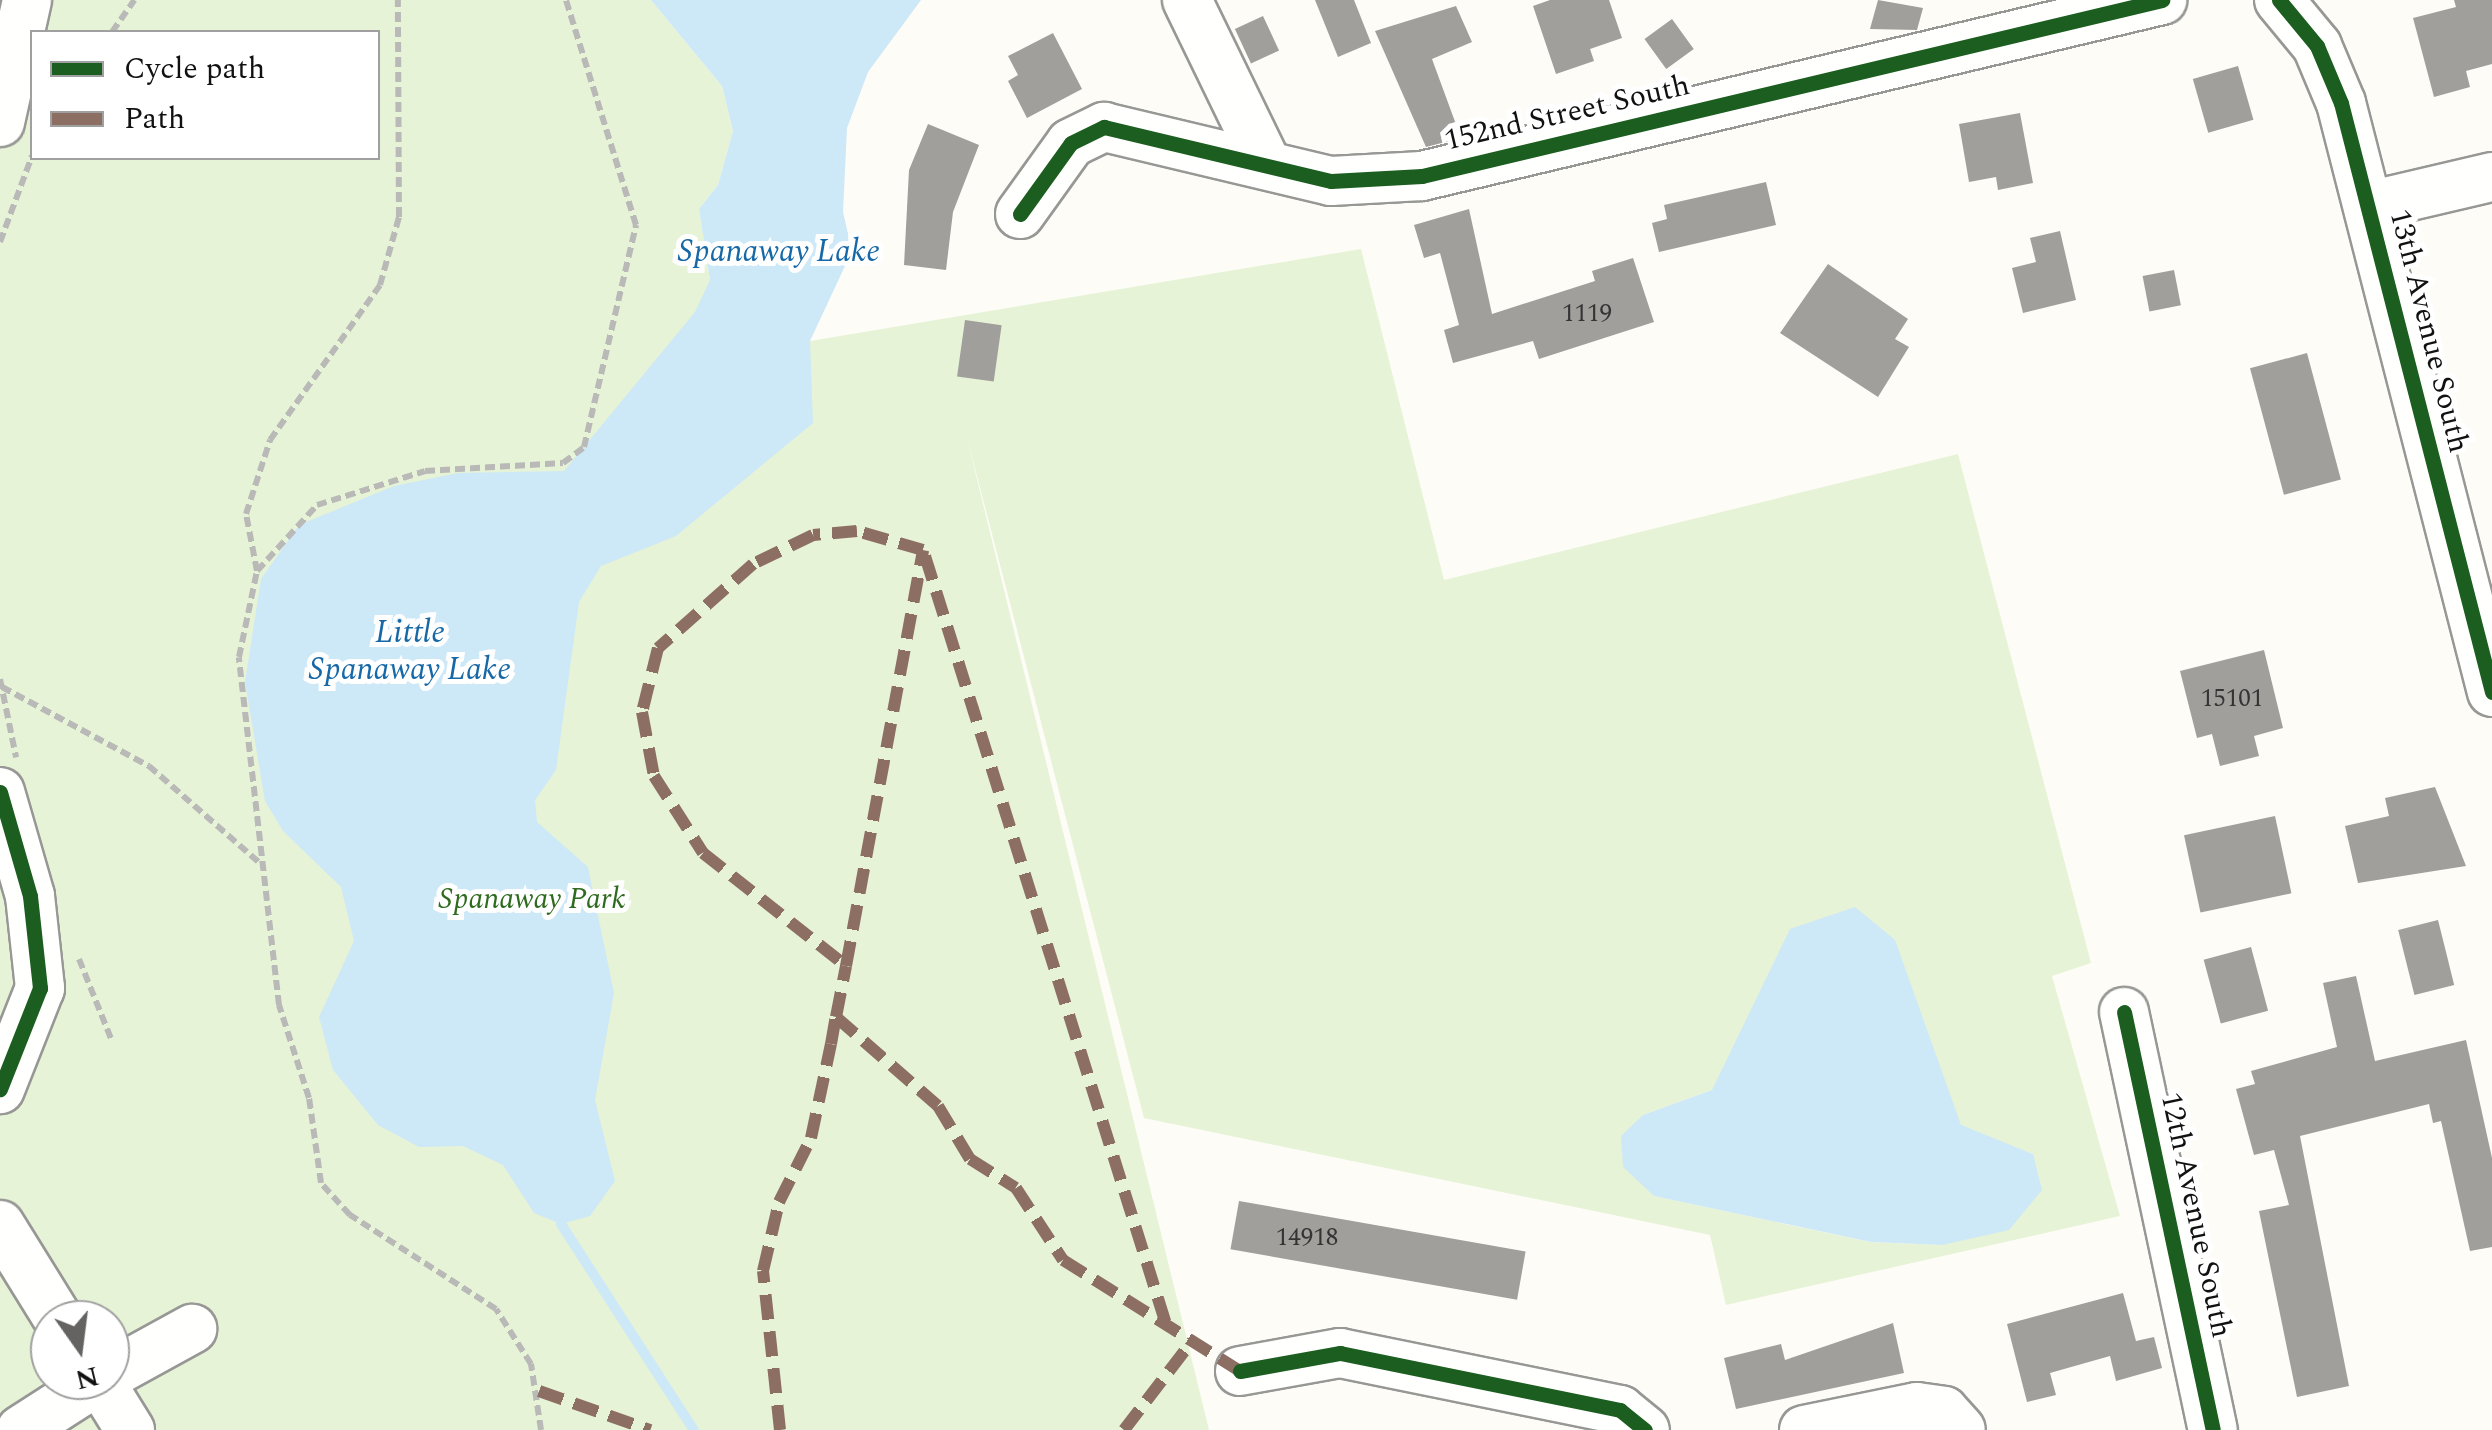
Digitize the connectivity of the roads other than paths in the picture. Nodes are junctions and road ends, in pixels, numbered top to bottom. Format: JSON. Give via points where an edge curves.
{"nodes":[{"id":1,"x":27,"y":0,"type":"edge"},
{"id":2,"x":1187,"y":0,"type":"edge"},
{"id":3,"x":2162,"y":0,"type":"edge"},
{"id":4,"x":2279,"y":0,"type":"edge"},
{"id":5,"x":0,"y":122,"type":"edge"},
{"id":6,"x":1267,"y":165,"type":"junction"},
{"id":7,"x":2492,"y":177,"type":"edge"},
{"id":8,"x":2368,"y":206,"type":"junction"},
{"id":9,"x":1020,"y":214,"type":"dead end"},
{"id":10,"x":2492,"y":692,"type":"edge"},
{"id":11,"x":0,"y":792,"type":"edge"},
{"id":12,"x":2124,"y":1012,"type":"dead end"},
{"id":13,"x":0,"y":1090,"type":"edge"},
{"id":14,"x":0,"y":1225,"type":"edge"},
{"id":15,"x":46,"y":1300,"type":"edge"},
{"id":16,"x":192,"y":1329,"type":"dead end"},
{"id":17,"x":130,"y":1363,"type":"edge"},
{"id":18,"x":1240,"y":1370,"type":"dead end"},
{"id":19,"x":68,"y":1400,"type":"edge"},
{"id":20,"x":111,"y":1400,"type":"edge"},
{"id":21,"x":21,"y":1430,"type":"edge"},
{"id":22,"x":130,"y":1430,"type":"edge"},
{"id":23,"x":1645,"y":1430,"type":"edge"},
{"id":24,"x":1804,"y":1430,"type":"edge"},
{"id":25,"x":1960,"y":1430,"type":"edge"},
{"id":26,"x":2213,"y":1430,"type":"edge"}],
"edges":[{"from":1,"to":5,"type":"street"},
{"from":2,"to":6,"type":"street"},
{"from":3,"to":6,"type":"street","name":"152nd Street South","via":[[1422,176],[1331,180]]},
{"from":4,"to":8,"type":"street","name":"13th Avenue South","via":[[2329,71]]},
{"from":6,"to":9,"type":"street","name":"152nd Street South","via":[[1104,127],[1071,143]]},
{"from":7,"to":8,"type":"street"},
{"from":8,"to":10,"type":"street","name":"13th Avenue South"},
{"from":11,"to":13,"type":"street","via":[[30,896],[40,988]]},
{"from":12,"to":26,"type":"street","name":"12th Avenue South"},
{"from":14,"to":15,"type":"street"},
{"from":16,"to":17,"type":"street"},
{"from":18,"to":23,"type":"street","via":[[1340,1353],[1620,1410]]},
{"from":19,"to":21,"type":"street"},
{"from":20,"to":22,"type":"street"},
{"from":24,"to":25,"type":"street","via":[[1917,1407],[1944,1411]]}]}
